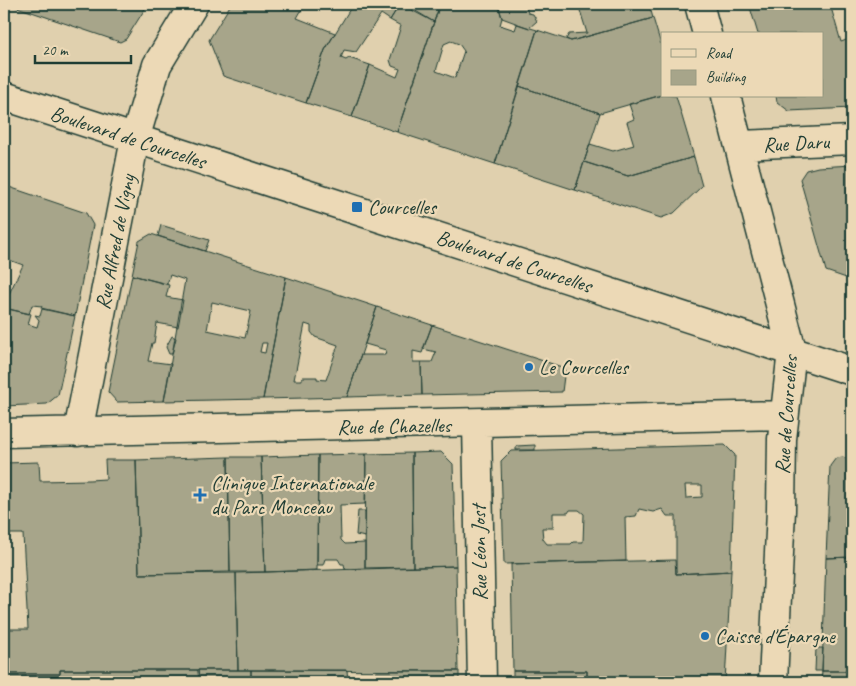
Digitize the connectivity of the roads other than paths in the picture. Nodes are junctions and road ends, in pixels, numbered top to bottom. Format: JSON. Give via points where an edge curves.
{"nodes":[{"id":1,"x":194,"y":4,"type":"edge"},
{"id":2,"x":699,"y":4,"type":"edge"},
{"id":3,"x":707,"y":32,"type":"edge"},
{"id":4,"x":4,"y":96,"type":"edge"},
{"id":5,"x":727,"y":98,"type":"edge"},
{"id":6,"x":136,"y":139,"type":"junction"},
{"id":7,"x":852,"y":140,"type":"edge"},
{"id":8,"x":740,"y":145,"type":"junction"},
{"id":9,"x":792,"y":351,"type":"junction"},
{"id":10,"x":852,"y":371,"type":"edge"},
{"id":11,"x":784,"y":415,"type":"junction"},
{"id":12,"x":477,"y":424,"type":"junction"},
{"id":13,"x":78,"y":432,"type":"junction"},
{"id":14,"x":4,"y":433,"type":"edge"},
{"id":15,"x":482,"y":682,"type":"edge"},
{"id":16,"x":773,"y":682,"type":"edge"}],
"edges":[{"from":1,"to":6,"type":"street","name":"Rue Alfred de Vigny","via":[[157,65]]},
{"from":2,"to":3,"type":"street"},
{"from":4,"to":6,"type":"street","name":"Boulevard de Courcelles"},
{"from":5,"to":8,"type":"street","name":"Rue de Courcelles"},
{"from":6,"to":9,"type":"street","name":"Boulevard de Courcelles"},
{"from":6,"to":13,"type":"street","name":"Rue Alfred de Vigny"},
{"from":7,"to":8,"type":"street","name":"Rue Daru"},
{"from":8,"to":9,"type":"street","name":"Rue de Courcelles"},
{"from":9,"to":10,"type":"street","name":"Boulevard de Courcelles"},
{"from":9,"to":11,"type":"street","name":"Rue de Courcelles"},
{"from":11,"to":12,"type":"street","name":"Rue de Chazelles"},
{"from":11,"to":16,"type":"street","name":"Rue de Courcelles"},
{"from":12,"to":13,"type":"street","name":"Rue de Chazelles"},
{"from":12,"to":15,"type":"street","name":"Rue Léon Jost"},
{"from":13,"to":14,"type":"street","name":"Rue de Chazelles"}]}
